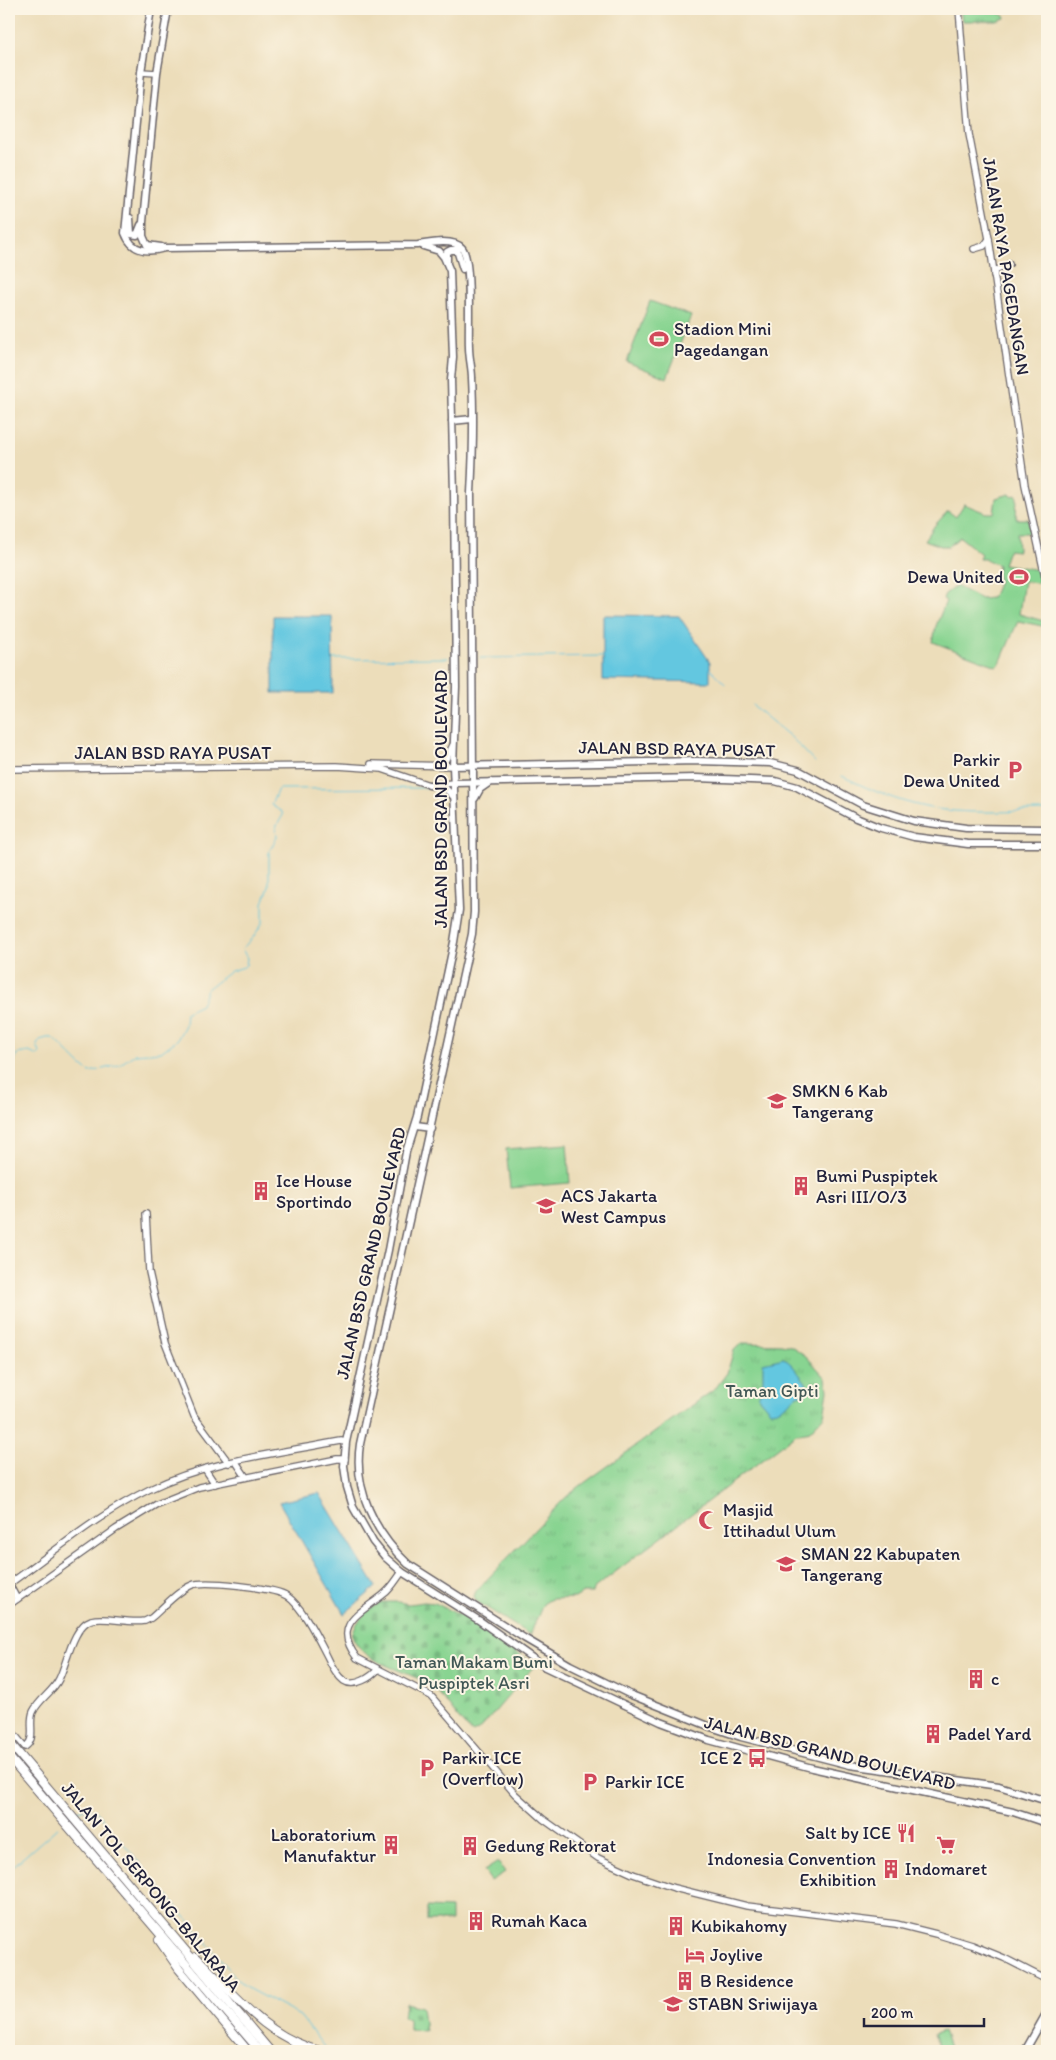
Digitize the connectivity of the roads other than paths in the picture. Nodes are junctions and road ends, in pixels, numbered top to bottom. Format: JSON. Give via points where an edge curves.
{"nodes":[{"id":1,"x":151,"y":9,"type":"edge"},
{"id":2,"x":168,"y":9,"type":"edge"},
{"id":3,"x":959,"y":9,"type":"edge"},
{"id":4,"x":141,"y":72,"type":"junction"},
{"id":5,"x":157,"y":73,"type":"junction"},
{"id":6,"x":130,"y":184,"type":"junction"},
{"id":7,"x":143,"y":222,"type":"junction"},
{"id":8,"x":989,"y":239,"type":"junction"},
{"id":9,"x":418,"y":245,"type":"junction"},
{"id":10,"x":165,"y":248,"type":"junction"},
{"id":11,"x":974,"y":249,"type":"dead end"},
{"id":12,"x":447,"y":263,"type":"junction"},
{"id":13,"x":1009,"y":264,"type":"dead end"},
{"id":14,"x":994,"y":275,"type":"junction"},
{"id":15,"x":468,"y":285,"type":"junction"},
{"id":16,"x":472,"y":420,"type":"junction"},
{"id":17,"x":452,"y":421,"type":"junction"},
{"id":18,"x":1047,"y":586,"type":"edge"},
{"id":19,"x":453,"y":744,"type":"junction"},
{"id":20,"x":473,"y":745,"type":"junction"},
{"id":21,"x":473,"y":764,"type":"junction"},
{"id":22,"x":491,"y":764,"type":"junction"},
{"id":23,"x":337,"y":766,"type":"junction"},
{"id":24,"x":433,"y":766,"type":"junction"},
{"id":25,"x":453,"y":766,"type":"junction"},
{"id":26,"x":9,"y":769,"type":"edge"},
{"id":27,"x":491,"y":781,"type":"junction"},
{"id":28,"x":473,"y":782,"type":"junction"},
{"id":29,"x":454,"y":783,"type":"junction"},
{"id":30,"x":429,"y":785,"type":"junction"},
{"id":31,"x":474,"y":803,"type":"junction"},
{"id":32,"x":454,"y":805,"type":"junction"},
{"id":33,"x":1047,"y":829,"type":"edge"},
{"id":34,"x":1011,"y":830,"type":"junction"},
{"id":35,"x":1011,"y":844,"type":"junction"},
{"id":36,"x":1047,"y":844,"type":"edge"},
{"id":37,"x":415,"y":1127,"type":"junction"},
{"id":38,"x":430,"y":1129,"type":"junction"},
{"id":39,"x":146,"y":1214,"type":"dead end"},
{"id":40,"x":346,"y":1442,"type":"junction"},
{"id":41,"x":360,"y":1444,"type":"junction"},
{"id":42,"x":344,"y":1459,"type":"junction"},
{"id":43,"x":358,"y":1460,"type":"junction"},
{"id":44,"x":232,"y":1463,"type":"junction"},
{"id":45,"x":205,"y":1469,"type":"junction"},
{"id":46,"x":246,"y":1477,"type":"junction"},
{"id":47,"x":215,"y":1484,"type":"junction"},
{"id":48,"x":402,"y":1572,"type":"junction"},
{"id":49,"x":9,"y":1584,"type":"edge"},
{"id":50,"x":17,"y":1599,"type":"junction"},
{"id":51,"x":9,"y":1605,"type":"edge"},
{"id":52,"x":378,"y":1669,"type":"junction"},
{"id":53,"x":9,"y":1728,"type":"edge"},
{"id":54,"x":714,"y":1729,"type":"junction"},
{"id":55,"x":709,"y":1740,"type":"junction"},
{"id":56,"x":9,"y":1742,"type":"edge"},
{"id":57,"x":815,"y":1756,"type":"junction"},
{"id":58,"x":9,"y":1757,"type":"edge"},
{"id":59,"x":812,"y":1768,"type":"junction"},
{"id":60,"x":1047,"y":1801,"type":"edge"},
{"id":61,"x":1047,"y":1816,"type":"edge"},
{"id":62,"x":1045,"y":1825,"type":"edge"},
{"id":63,"x":128,"y":1898,"type":"junction"},
{"id":64,"x":164,"y":1926,"type":"junction"},
{"id":65,"x":1047,"y":1980,"type":"edge"},
{"id":66,"x":1047,"y":2012,"type":"edge"},
{"id":67,"x":249,"y":2051,"type":"edge"},
{"id":68,"x":260,"y":2051,"type":"edge"},
{"id":69,"x":270,"y":2051,"type":"edge"},
{"id":70,"x":320,"y":2051,"type":"edge"},
{"id":71,"x":1025,"y":2051,"type":"edge"}],
"edges":[{"from":1,"to":4,"type":"main road"},
{"from":2,"to":5,"type":"main road"},
{"from":3,"to":8,"type":"street","name":"JALAN RAYA PAGEDANGAN","via":[[969,134]]},
{"from":4,"to":5,"type":"street"},
{"from":4,"to":6,"type":"main road"},
{"from":5,"to":7,"type":"main road"},
{"from":6,"to":7,"type":"main road","via":[[131,234],[137,235]]},
{"from":6,"to":10,"type":"main road","via":[[125,233],[128,241],[142,251]]},
{"from":7,"to":10,"type":"main road","via":[[147,245]]},
{"from":8,"to":11,"type":"street","via":[[984,246]]},
{"from":8,"to":14,"type":"street","name":"JALAN RAYA PAGEDANGAN"},
{"from":9,"to":10,"type":"main road"},
{"from":9,"to":12,"type":"main road","via":[[435,248]]},
{"from":9,"to":15,"type":"main road","name":"JALAN BSD GRAND BOULEVARD","via":[[448,242],[462,248]]},
{"from":12,"to":15,"type":"main road","via":[[447,252],[457,250]]},
{"from":12,"to":17,"type":"main road","name":"JALAN BSD GRAND BOULEVARD","via":[[453,357]]},
{"from":13,"to":14,"type":"street","via":[[995,271]]},
{"from":14,"to":18,"type":"street","name":"JALAN RAYA PAGEDANGAN","via":[[1025,485]]},
{"from":15,"to":16,"type":"main road","name":"JALAN BSD GRAND BOULEVARD"},
{"from":16,"to":17,"type":"main road"},
{"from":16,"to":20,"type":"main road","name":"JALAN BSD GRAND BOULEVARD"},
{"from":17,"to":19,"type":"main road","name":"JALAN BSD GRAND BOULEVARD","via":[[456,686]]},
{"from":19,"to":24,"type":"street","via":[[446,759]]},
{"from":19,"to":25,"type":"main road","name":"JALAN BSD GRAND BOULEVARD"},
{"from":20,"to":21,"type":"main road","name":"JALAN BSD GRAND BOULEVARD"},
{"from":20,"to":22,"type":"main road","via":[[480,759]]},
{"from":21,"to":22,"type":"main road","name":"JALAN BSD RAYA PUSAT"},
{"from":21,"to":25,"type":"main road","name":"JALAN BSD RAYA PUSAT"},
{"from":21,"to":28,"type":"main road","name":"JALAN BSD GRAND BOULEVARD"},
{"from":22,"to":34,"type":"main road","name":"JALAN BSD RAYA PUSAT","via":[[770,763],[798,770],[863,805],[914,821]]},
{"from":23,"to":24,"type":"street"},
{"from":23,"to":26,"type":"street","name":"JALAN BSD RAYA PUSAT"},
{"from":23,"to":30,"type":"street","via":[[382,769]]},
{"from":24,"to":25,"type":"street"},
{"from":25,"to":29,"type":"main road","name":"JALAN BSD GRAND BOULEVARD"},
{"from":27,"to":28,"type":"main road","name":"JALAN BSD RAYA PUSAT"},
{"from":27,"to":31,"type":"main road","via":[[478,792]]},
{"from":27,"to":35,"type":"main road","name":"JALAN BSD RAYA PUSAT","via":[[696,778],[775,781],[797,787],[856,818],[914,837],[959,843]]},
{"from":28,"to":29,"type":"main road","name":"JALAN BSD RAYA PUSAT"},
{"from":28,"to":31,"type":"main road","name":"JALAN BSD GRAND BOULEVARD"},
{"from":29,"to":30,"type":"street"},
{"from":29,"to":32,"type":"main road","name":"JALAN BSD GRAND BOULEVARD"},
{"from":30,"to":32,"type":"main road","via":[[449,791]]},
{"from":31,"to":38,"type":"main road","name":"JALAN BSD GRAND BOULEVARD","via":[[472,934]]},
{"from":32,"to":37,"type":"main road","name":"JALAN BSD GRAND BOULEVARD","via":[[457,930]]},
{"from":33,"to":34,"type":"main road","name":"JALAN BSD RAYA PUSAT"},
{"from":34,"to":35,"type":"main road"},
{"from":35,"to":36,"type":"main road","name":"JALAN BSD RAYA PUSAT"},
{"from":37,"to":38,"type":"main road"},
{"from":37,"to":40,"type":"main road","name":"JALAN BSD GRAND BOULEVARD","via":[[406,1152]]},
{"from":38,"to":41,"type":"main road","name":"JALAN BSD GRAND BOULEVARD"},
{"from":39,"to":44,"type":"street","via":[[149,1272],[165,1343],[194,1416]]},
{"from":40,"to":41,"type":"main road"},
{"from":40,"to":42,"type":"main road","name":"JALAN BSD GRAND BOULEVARD"},
{"from":40,"to":44,"type":"street"},
{"from":41,"to":43,"type":"main road","name":"JALAN BSD GRAND BOULEVARD"},
{"from":42,"to":43,"type":"main road"},
{"from":42,"to":46,"type":"street"},
{"from":42,"to":48,"type":"main road","name":"JALAN BSD GRAND BOULEVARD","via":[[347,1487],[356,1513],[373,1542]]},
{"from":43,"to":54,"type":"main road","name":"JALAN BSD GRAND BOULEVARD","via":[[361,1486],[374,1522],[408,1564],[570,1665],[629,1694]]},
{"from":44,"to":45,"type":"street"},
{"from":44,"to":46,"type":"street"},
{"from":45,"to":47,"type":"street"},
{"from":45,"to":49,"type":"street","via":[[171,1480],[130,1500]]},
{"from":46,"to":47,"type":"street"},
{"from":47,"to":50,"type":"street","via":[[178,1495],[138,1514]]},
{"from":48,"to":52,"type":"street","via":[[387,1592],[367,1606],[346,1630],[346,1640],[357,1658]]},
{"from":48,"to":55,"type":"main road","name":"JALAN BSD GRAND BOULEVARD","via":[[545,1667],[661,1722]]},
{"from":49,"to":50,"type":"street"},
{"from":50,"to":51,"type":"street"},
{"from":52,"to":53,"type":"street","via":[[368,1678],[352,1684],[345,1681],[332,1666],[295,1603],[279,1592],[197,1583],[183,1590],[145,1621],[95,1620],[83,1625],[76,1634],[59,1679],[32,1713],[30,1744],[25,1747]]},
{"from":52,"to":65,"type":"street","via":[[431,1696],[501,1778],[543,1819],[598,1858],[674,1888],[747,1906],[896,1924],[930,1933],[997,1955]]},
{"from":54,"to":55,"type":"main road"},
{"from":54,"to":57,"type":"main road","name":"JALAN BSD GRAND BOULEVARD"},
{"from":55,"to":59,"type":"main road","name":"JALAN BSD GRAND BOULEVARD"},
{"from":56,"to":64,"type":"highway","name":"JALAN TOL SERPONG–BALARAJA"},
{"from":57,"to":59,"type":"main road"},
{"from":57,"to":60,"type":"main road","name":"JALAN BSD GRAND BOULEVARD","via":[[999,1786]]},
{"from":58,"to":63,"type":"highway","name":"JALAN TOL SERPONG–BALARAJA"},
{"from":59,"to":62,"type":"main road","name":"JALAN BSD GRAND BOULEVARD","via":[[1013,1812]]},
{"from":61,"to":62,"type":"street"},
{"from":63,"to":67,"type":"highway","via":[[179,1969]]},
{"from":63,"to":68,"type":"highway","name":"JALAN TOL SERPONG–BALARAJA"},
{"from":64,"to":69,"type":"highway","name":"JALAN TOL SERPONG–BALARAJA"},
{"from":64,"to":70,"type":"highway","via":[[271,2030]]},
{"from":66,"to":71,"type":"main road"}]}
